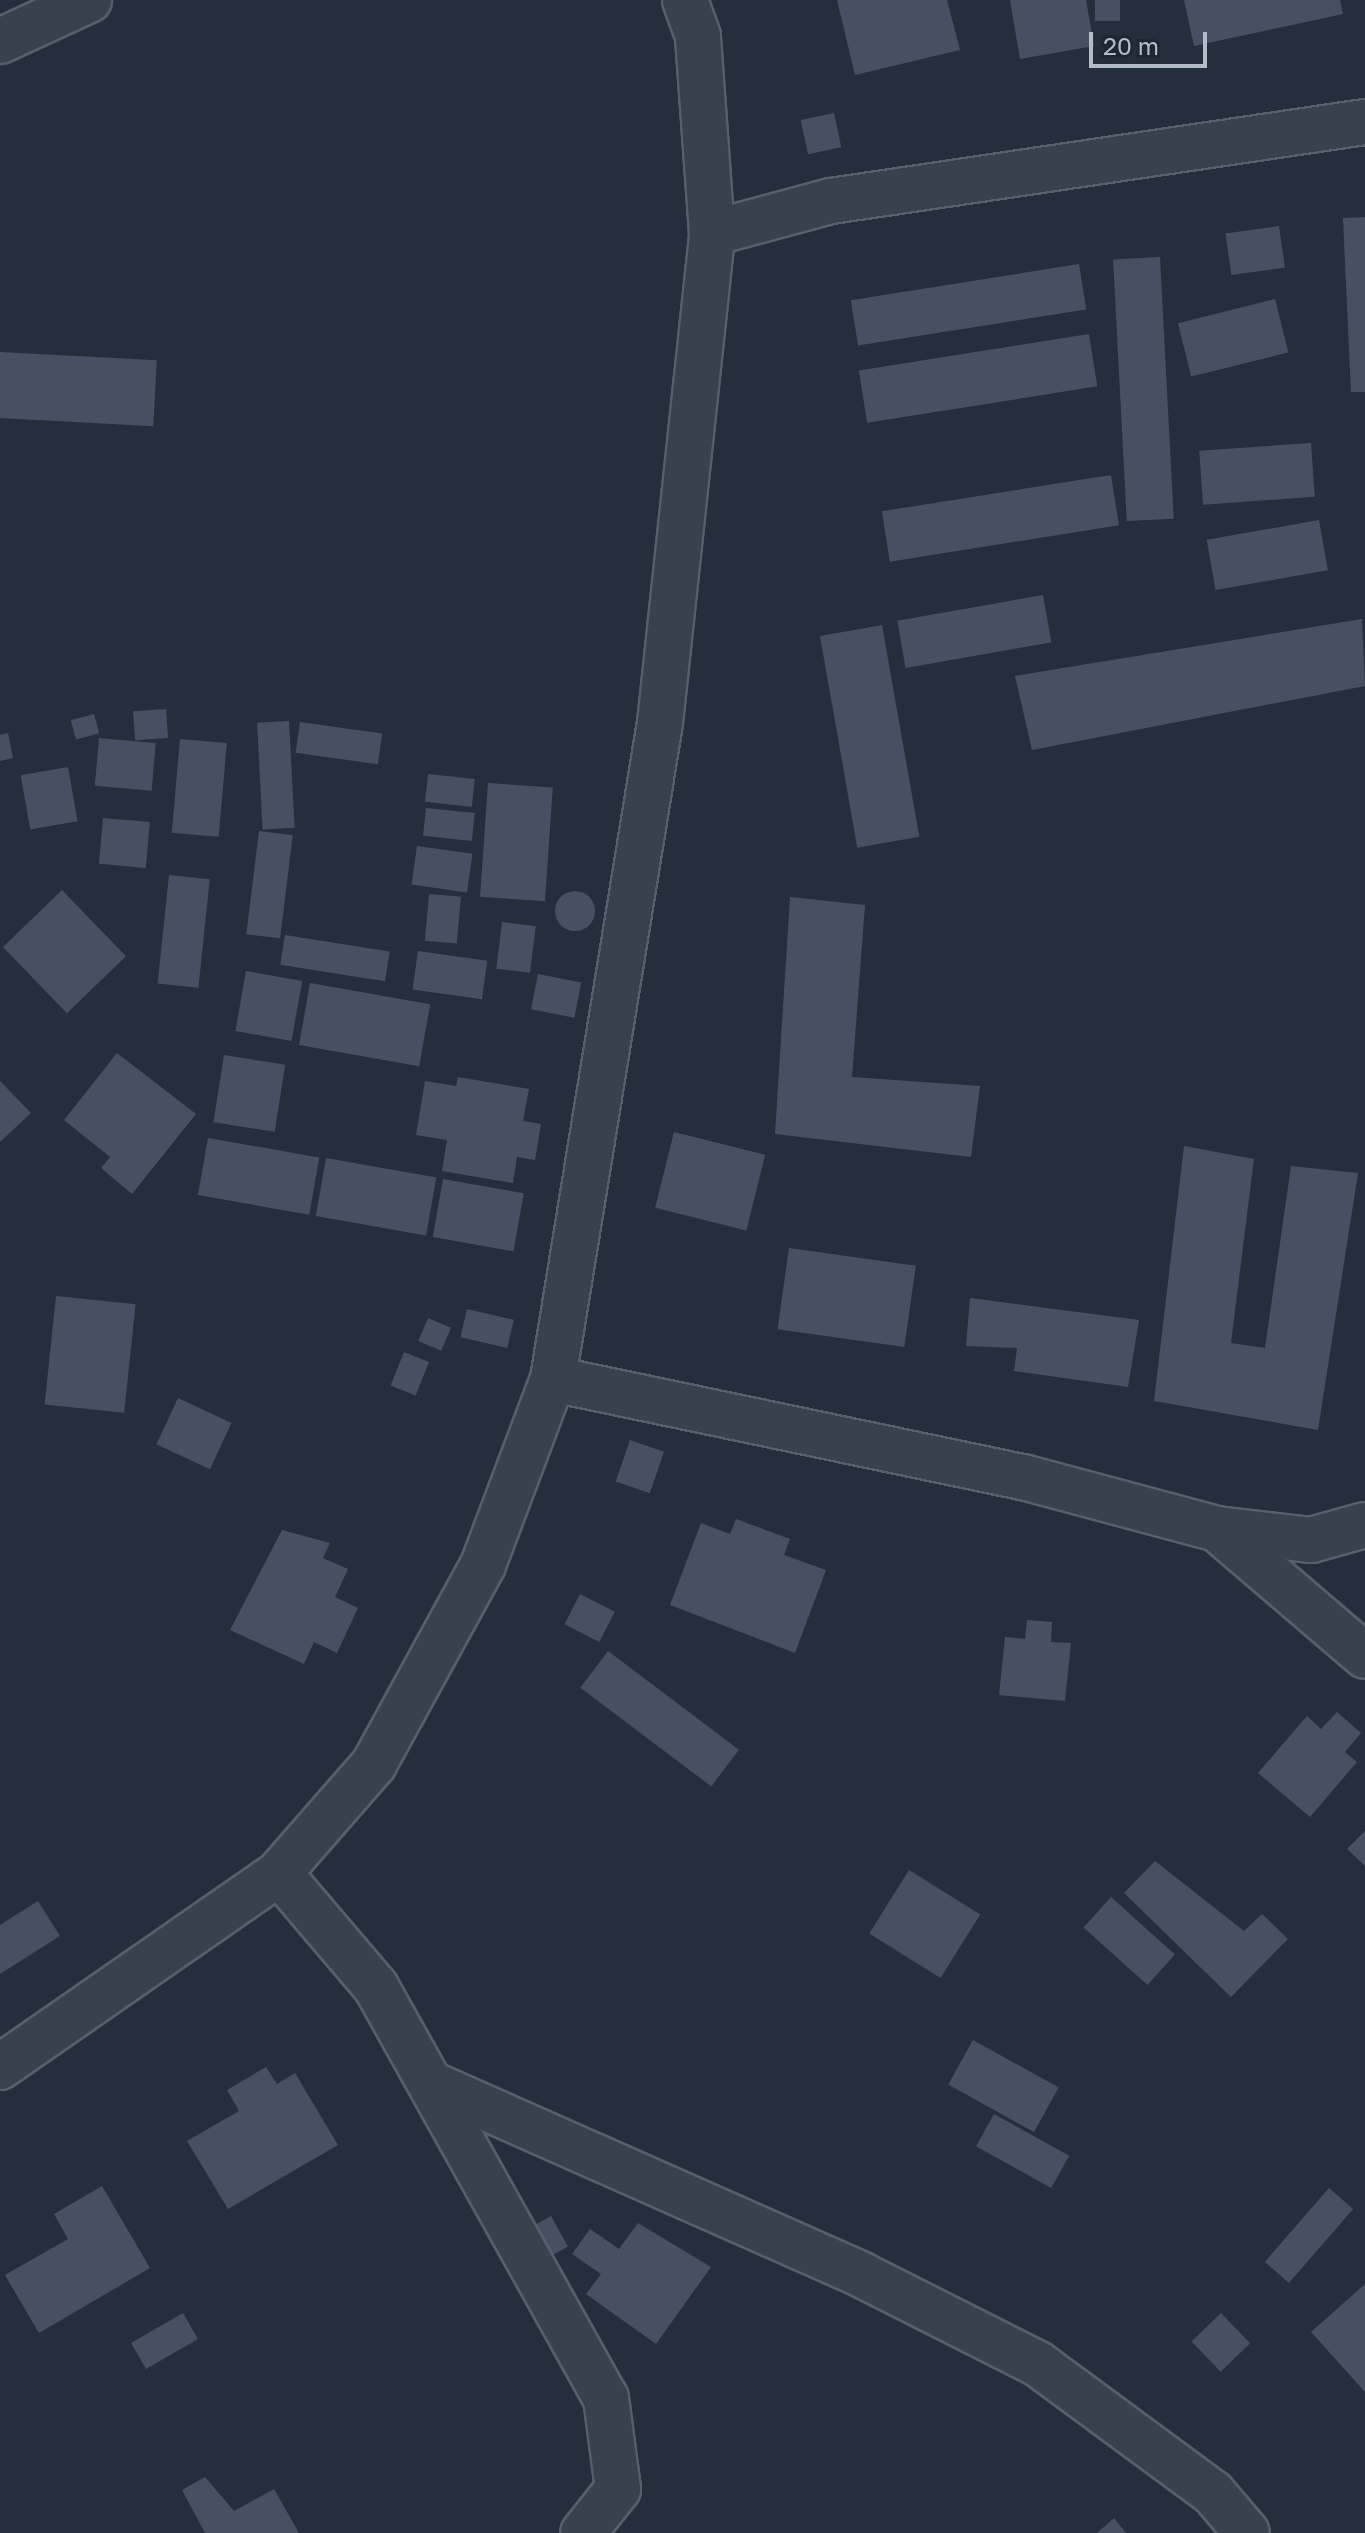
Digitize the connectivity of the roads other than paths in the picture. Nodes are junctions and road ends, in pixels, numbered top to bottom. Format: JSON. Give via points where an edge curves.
{"nodes":[{"id":1,"x":89,"y":0,"type":"edge"},
{"id":2,"x":685,"y":0,"type":"edge"},
{"id":3,"x":0,"y":41,"type":"edge"},
{"id":4,"x":1365,"y":122,"type":"edge"},
{"id":5,"x":712,"y":233,"type":"junction"},
{"id":6,"x":553,"y":1379,"type":"junction"},
{"id":7,"x":1365,"y":1525,"type":"edge"},
{"id":8,"x":1217,"y":1529,"type":"junction"},
{"id":9,"x":1365,"y":1656,"type":"edge"},
{"id":10,"x":279,"y":1873,"type":"junction"},
{"id":11,"x":0,"y":2067,"type":"edge"},
{"id":12,"x":434,"y":2085,"type":"junction"},
{"id":13,"x":583,"y":2533,"type":"edge"},
{"id":14,"x":1247,"y":2533,"type":"edge"}],
"edges":[{"from":1,"to":3,"type":"street"},
{"from":2,"to":5,"type":"street","via":[[698,36]]},
{"from":4,"to":5,"type":"street","via":[[831,201]]},
{"from":5,"to":6,"type":"street","via":[[660,723]]},
{"from":6,"to":8,"type":"street","via":[[1023,1477]]},
{"from":6,"to":10,"type":"street","via":[[483,1565],[374,1764]]},
{"from":7,"to":8,"type":"street","via":[[1311,1540]]},
{"from":8,"to":9,"type":"street"},
{"from":10,"to":11,"type":"street"},
{"from":10,"to":12,"type":"street","via":[[376,1987]]},
{"from":12,"to":13,"type":"street","via":[[606,2398],[618,2489]]},
{"from":12,"to":14,"type":"street","via":[[862,2275],[1038,2364],[1213,2493]]}]}
